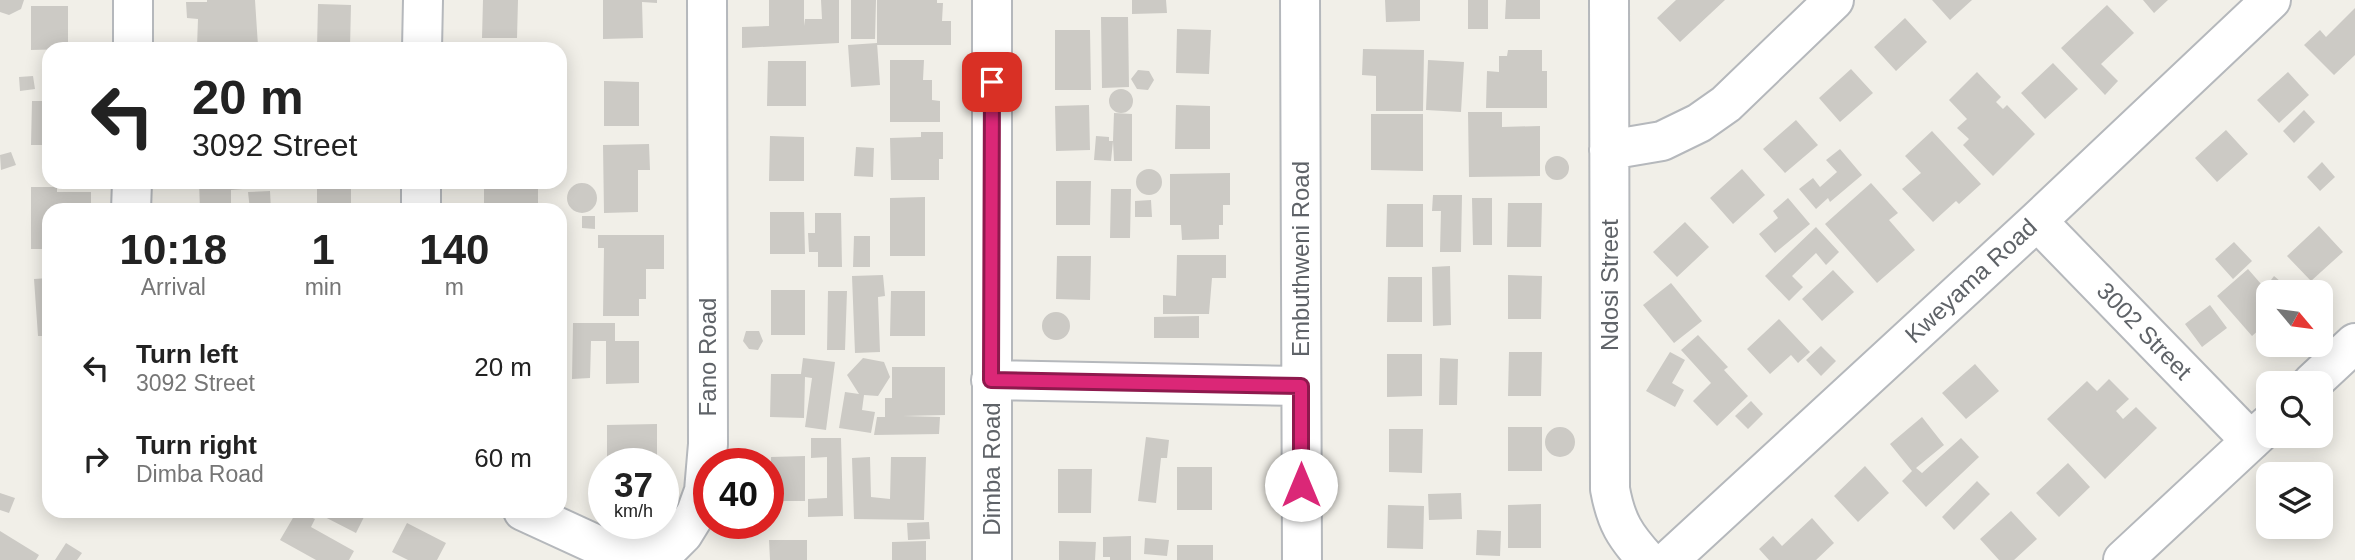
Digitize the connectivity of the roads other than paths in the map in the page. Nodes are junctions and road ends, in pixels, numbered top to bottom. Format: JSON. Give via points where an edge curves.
{"nodes":[{"id":1,"x":133,"y":0,"type":"edge"},
{"id":2,"x":423,"y":0,"type":"edge"},
{"id":3,"x":707,"y":0,"type":"edge"},
{"id":4,"x":992,"y":0,"type":"edge"},
{"id":5,"x":1300,"y":0,"type":"edge"},
{"id":6,"x":1609,"y":0,"type":"edge"},
{"id":7,"x":1834,"y":0,"type":"edge"},
{"id":8,"x":2271,"y":0,"type":"edge"},
{"id":9,"x":133,"y":42,"type":"edge"},
{"id":10,"x":422,"y":42,"type":"edge"},
{"id":11,"x":1609,"y":150,"type":"junction"},
{"id":12,"x":2037,"y":221,"type":"junction"},
{"id":13,"x":2355,"y":343,"type":"edge"},
{"id":14,"x":2325,"y":371,"type":"edge"},
{"id":15,"x":991,"y":380,"type":"junction"},
{"id":16,"x":1301,"y":386,"type":"junction"},
{"id":17,"x":2256,"y":430,"type":"edge"},
{"id":18,"x":2256,"y":436,"type":"edge"},
{"id":19,"x":538,"y":518,"type":"edge"},
{"id":20,"x":992,"y":560,"type":"edge"},
{"id":21,"x":1302,"y":560,"type":"edge"},
{"id":22,"x":1647,"y":560,"type":"edge"},
{"id":23,"x":1669,"y":560,"type":"edge"},
{"id":24,"x":2123,"y":560,"type":"edge"}],
"edges":[{"from":1,"to":9,"type":"street"},
{"from":2,"to":10,"type":"street"},
{"from":3,"to":19,"type":"street","name":"Fano Road","via":[[708,444],[704,491],[683,534],[670,547],[641,556],[608,550]]},
{"from":4,"to":15,"type":"street","name":"Dimba Road"},
{"from":5,"to":16,"type":"street","name":"Embuthweni Road"},
{"from":6,"to":11,"type":"street","name":"Ndosi Street"},
{"from":7,"to":11,"type":"street","via":[[1726,104],[1699,123],[1662,141]]},
{"from":8,"to":12,"type":"street","name":"Kweyama Road"},
{"from":11,"to":22,"type":"street","name":"Ndosi Street","via":[[1610,489],[1623,531]]},
{"from":12,"to":17,"type":"street","name":"3002 Street"},
{"from":12,"to":23,"type":"street","name":"Kweyama Road"},
{"from":13,"to":14,"type":"street"},
{"from":15,"to":16,"type":"street"},
{"from":15,"to":20,"type":"street","name":"Dimba Road"},
{"from":16,"to":21,"type":"street","name":"Embuthweni Road"},
{"from":18,"to":24,"type":"street"}]}
